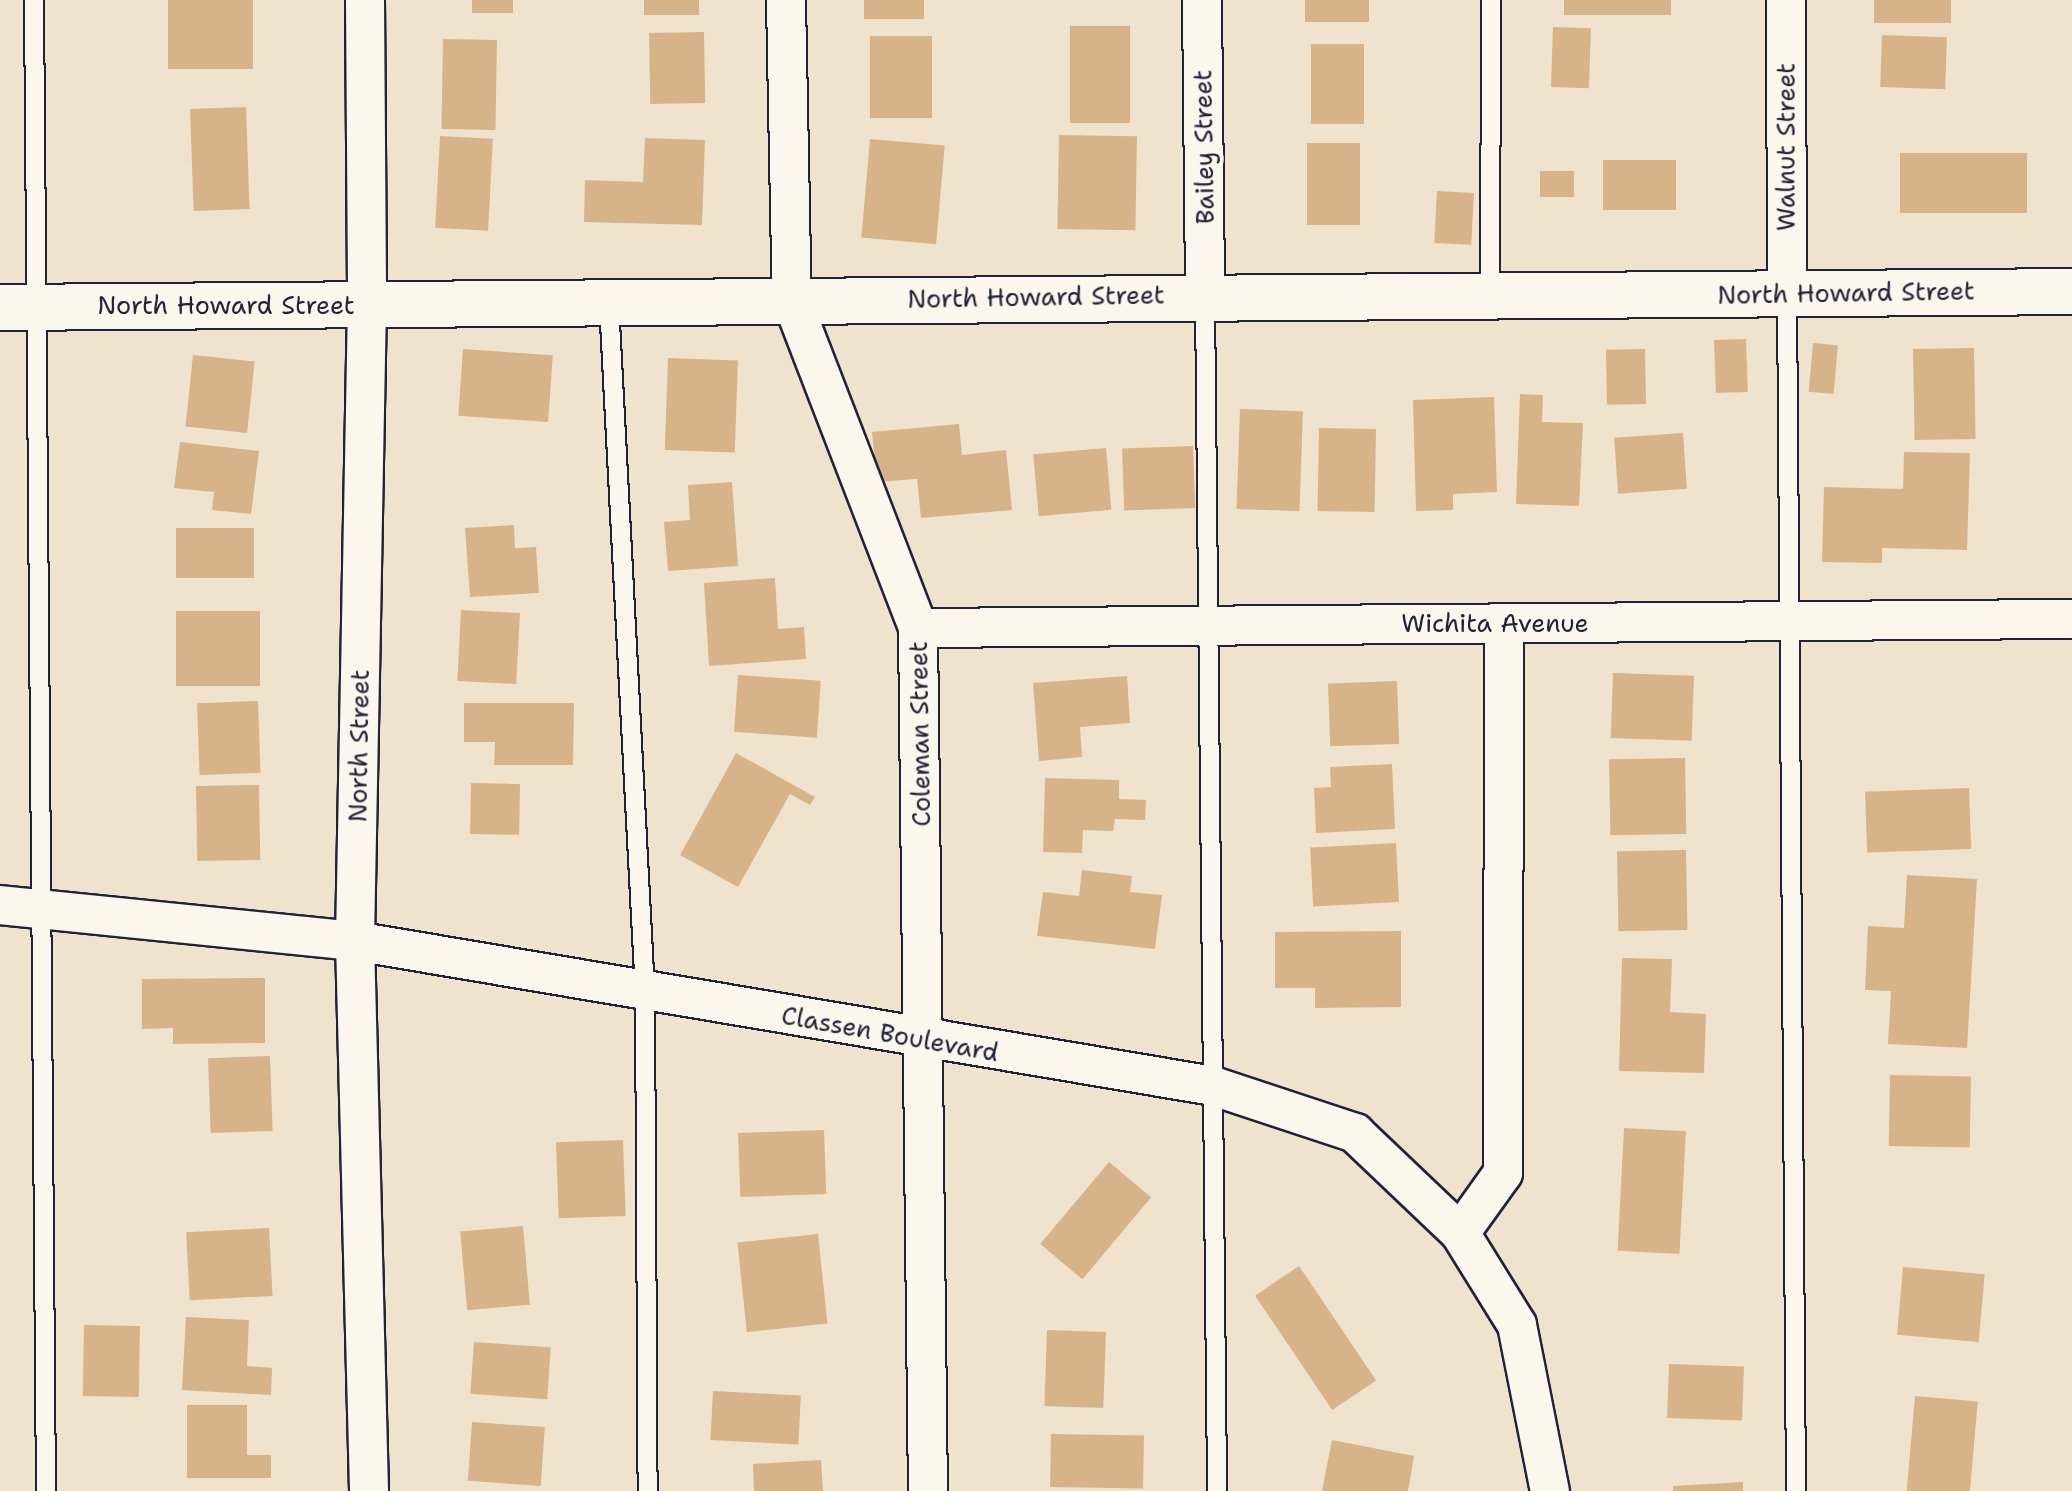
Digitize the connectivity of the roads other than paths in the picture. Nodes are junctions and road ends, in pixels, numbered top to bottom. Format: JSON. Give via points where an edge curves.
{"nodes":[{"id":1,"x":34,"y":0,"type":"edge"},
{"id":2,"x":365,"y":0,"type":"edge"},
{"id":3,"x":786,"y":0,"type":"edge"},
{"id":4,"x":1202,"y":0,"type":"edge"},
{"id":5,"x":1491,"y":0,"type":"edge"},
{"id":6,"x":1786,"y":0,"type":"edge"},
{"id":7,"x":2072,"y":291,"type":"edge"},
{"id":8,"x":1205,"y":294,"type":"junction"},
{"id":9,"x":1787,"y":294,"type":"junction"},
{"id":10,"x":1490,"y":296,"type":"junction"},
{"id":11,"x":792,"y":301,"type":"junction"},
{"id":12,"x":609,"y":302,"type":"junction"},
{"id":13,"x":368,"y":304,"type":"junction"},
{"id":14,"x":18,"y":307,"type":"edge"},
{"id":15,"x":2072,"y":618,"type":"edge"},
{"id":16,"x":1790,"y":621,"type":"junction"},
{"id":17,"x":1504,"y":623,"type":"junction"},
{"id":18,"x":1209,"y":626,"type":"junction"},
{"id":19,"x":918,"y":628,"type":"junction"},
{"id":20,"x":0,"y":905,"type":"edge"},
{"id":21,"x":39,"y":906,"type":"junction"},
{"id":22,"x":354,"y":940,"type":"junction"},
{"id":23,"x":645,"y":992,"type":"junction"},
{"id":24,"x":926,"y":1042,"type":"junction"},
{"id":25,"x":1213,"y":1086,"type":"junction"},
{"id":26,"x":1460,"y":1233,"type":"junction"},
{"id":27,"x":46,"y":1491,"type":"edge"},
{"id":28,"x":369,"y":1491,"type":"edge"},
{"id":29,"x":648,"y":1491,"type":"edge"},
{"id":30,"x":928,"y":1491,"type":"edge"},
{"id":31,"x":1217,"y":1491,"type":"edge"},
{"id":32,"x":1550,"y":1491,"type":"edge"},
{"id":33,"x":1796,"y":1491,"type":"edge"}],
"edges":[{"from":1,"to":14,"type":"lane"},
{"from":2,"to":13,"type":"street","name":"North Street"},
{"from":3,"to":11,"type":"street","name":"Coleman Street"},
{"from":4,"to":8,"type":"street","name":"Bailey Street"},
{"from":5,"to":10,"type":"lane"},
{"from":6,"to":9,"type":"street","name":"Walnut Street"},
{"from":7,"to":9,"type":"street","name":"North Howard Street"},
{"from":8,"to":10,"type":"street","name":"North Howard Street"},
{"from":8,"to":11,"type":"street","name":"North Howard Street"},
{"from":8,"to":18,"type":"lane"},
{"from":9,"to":10,"type":"street","name":"North Howard Street"},
{"from":9,"to":16,"type":"lane"},
{"from":11,"to":12,"type":"street","name":"North Howard Street"},
{"from":11,"to":19,"type":"street","name":"Coleman Street"},
{"from":12,"to":13,"type":"street","name":"North Howard Street"},
{"from":12,"to":23,"type":"lane"},
{"from":13,"to":14,"type":"street","name":"North Howard Street"},
{"from":13,"to":22,"type":"street","name":"North Street"},
{"from":14,"to":21,"type":"lane"},
{"from":15,"to":16,"type":"street","name":"Wichita Avenue"},
{"from":16,"to":17,"type":"street","name":"Wichita Avenue"},
{"from":16,"to":33,"type":"lane"},
{"from":17,"to":18,"type":"street","name":"Wichita Avenue"},
{"from":17,"to":26,"type":"street","via":[[1504,1173]]},
{"from":18,"to":19,"type":"street","name":"Wichita Avenue"},
{"from":18,"to":25,"type":"lane"},
{"from":19,"to":24,"type":"street","name":"Coleman Street"},
{"from":20,"to":21,"type":"street","name":"Classen Boulevard"},
{"from":21,"to":22,"type":"street","name":"Classen Boulevard"},
{"from":21,"to":27,"type":"lane"},
{"from":22,"to":23,"type":"street","name":"Classen Boulevard"},
{"from":22,"to":28,"type":"street","name":"North Street"},
{"from":23,"to":24,"type":"street","name":"Classen Boulevard"},
{"from":23,"to":29,"type":"lane"},
{"from":24,"to":25,"type":"street","name":"Classen Boulevard"},
{"from":24,"to":30,"type":"street","name":"Coleman Street"},
{"from":25,"to":26,"type":"street","name":"Classen Boulevard","via":[[1355,1133]]},
{"from":25,"to":31,"type":"lane"},
{"from":26,"to":32,"type":"street","name":"Classen Boulevard","via":[[1517,1325]]}]}
